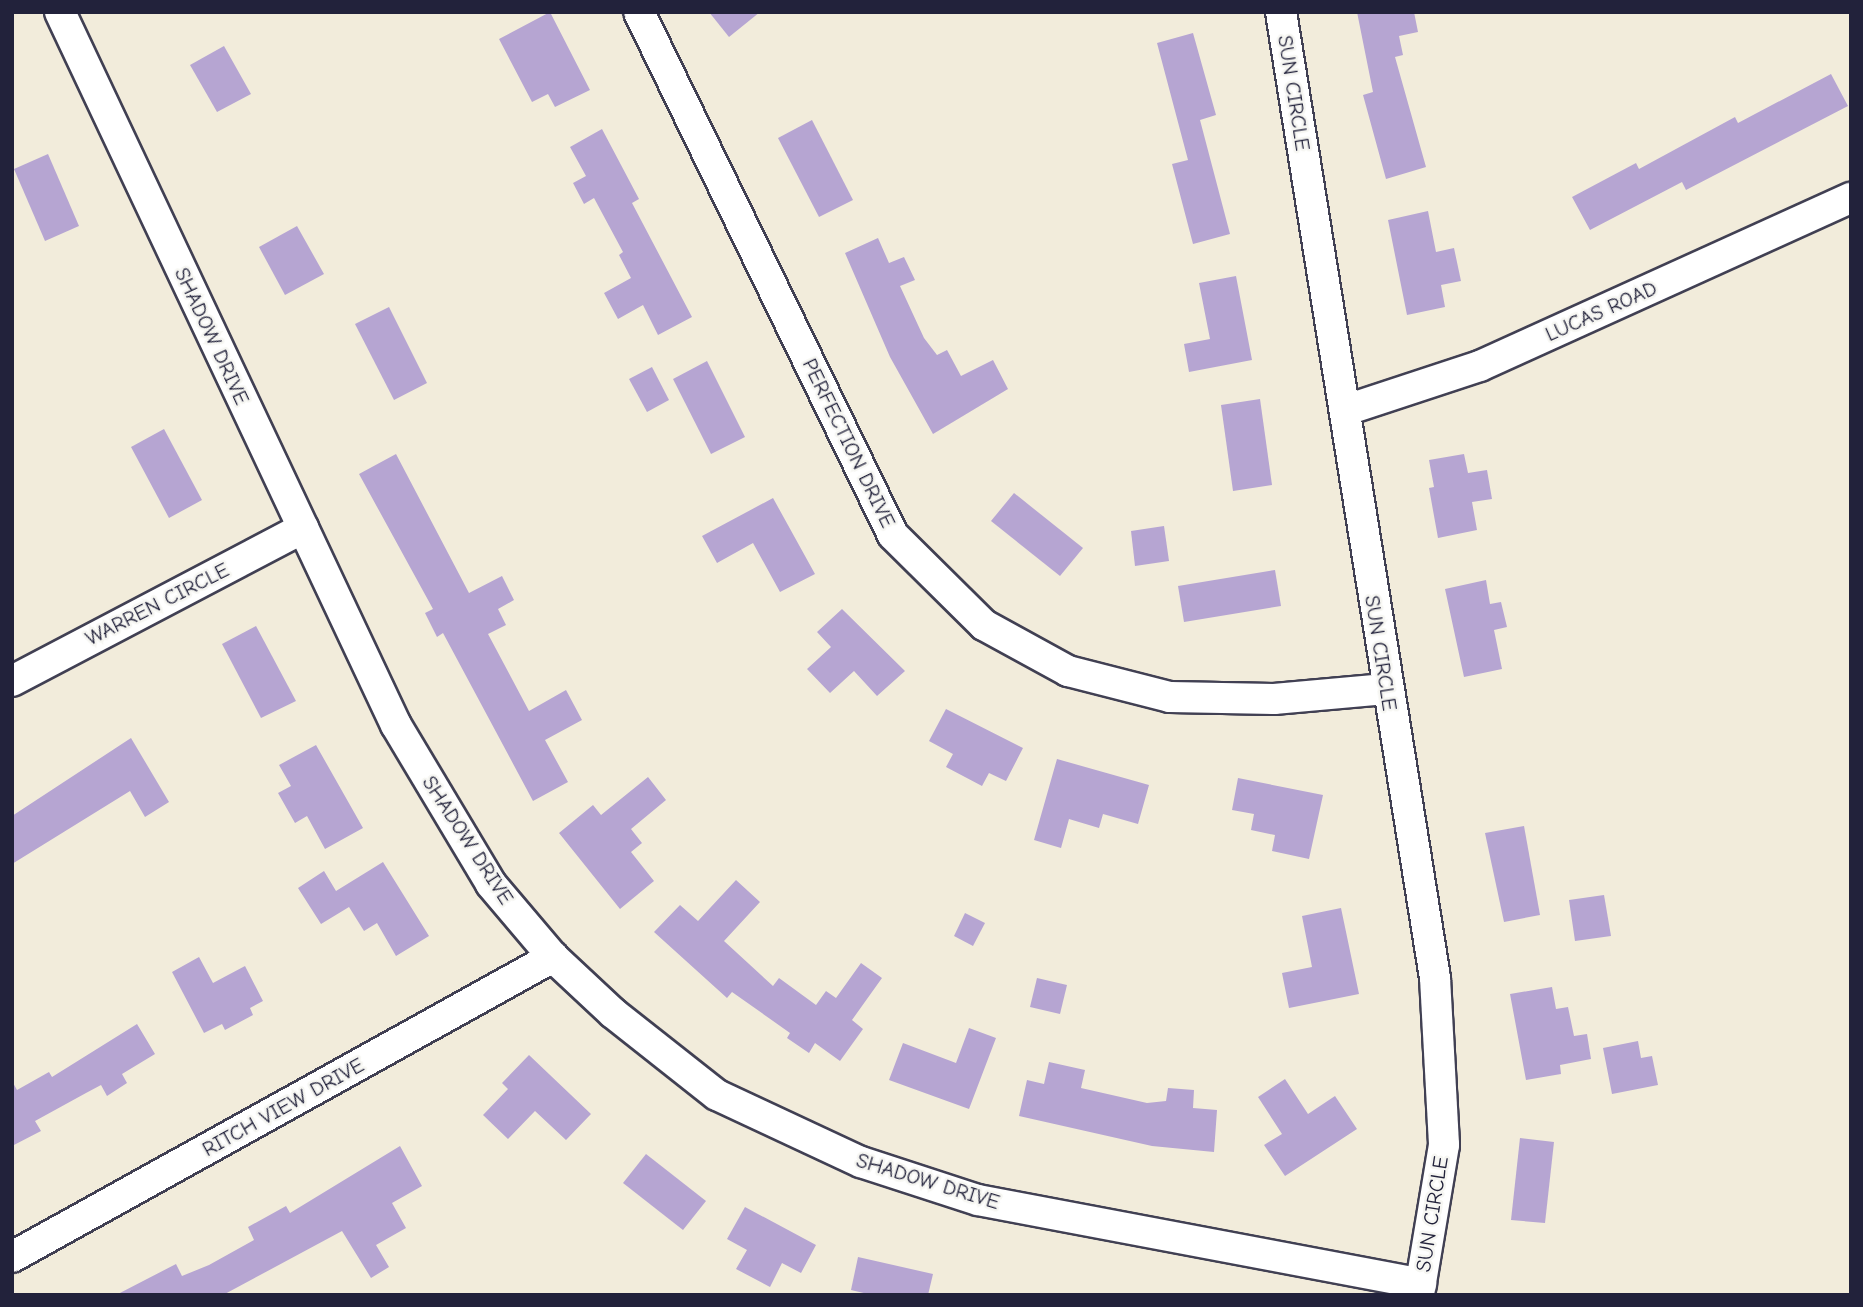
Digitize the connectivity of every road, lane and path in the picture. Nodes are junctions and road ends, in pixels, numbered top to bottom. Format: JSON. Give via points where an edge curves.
{"nodes":[{"id":1,"x":60,"y":12,"type":"edge"},
{"id":2,"x":639,"y":12,"type":"edge"},
{"id":3,"x":1281,"y":12,"type":"edge"},
{"id":4,"x":1851,"y":198,"type":"edge"},
{"id":5,"x":1346,"y":410,"type":"junction"},
{"id":6,"x":303,"y":528,"type":"junction"},
{"id":7,"x":12,"y":681,"type":"edge"},
{"id":8,"x":1386,"y":689,"type":"junction"},
{"id":9,"x":553,"y":957,"type":"junction"},
{"id":10,"x":12,"y":1257,"type":"edge"},
{"id":11,"x":1420,"y":1290,"type":"edge"}],
"edges":[{"from":1,"to":6,"type":"street","name":"SHADOW DRIVE"},
{"from":2,"to":8,"type":"street","name":"PERFECTION DRIVE","via":[[893,535],[984,625],[1068,671],[1170,697],[1274,699]]},
{"from":3,"to":5,"type":"street","name":"SUN CIRCLE"},
{"from":4,"to":5,"type":"street","name":"LUCAS ROAD","via":[[1480,366]]},
{"from":5,"to":8,"type":"street","name":"SUN CIRCLE"},
{"from":6,"to":7,"type":"street","name":"WARREN CIRCLE"},
{"from":6,"to":9,"type":"street","name":"SHADOW DRIVE","via":[[396,725],[491,884]]},
{"from":8,"to":11,"type":"street","name":"SUN CIRCLE","via":[[1435,978],[1444,1145]]},
{"from":9,"to":10,"type":"street","name":"RITCH VIEW DRIVE"},
{"from":9,"to":11,"type":"street","name":"SHADOW DRIVE","via":[[613,1013],[716,1094],[861,1163],[978,1200]]}]}
